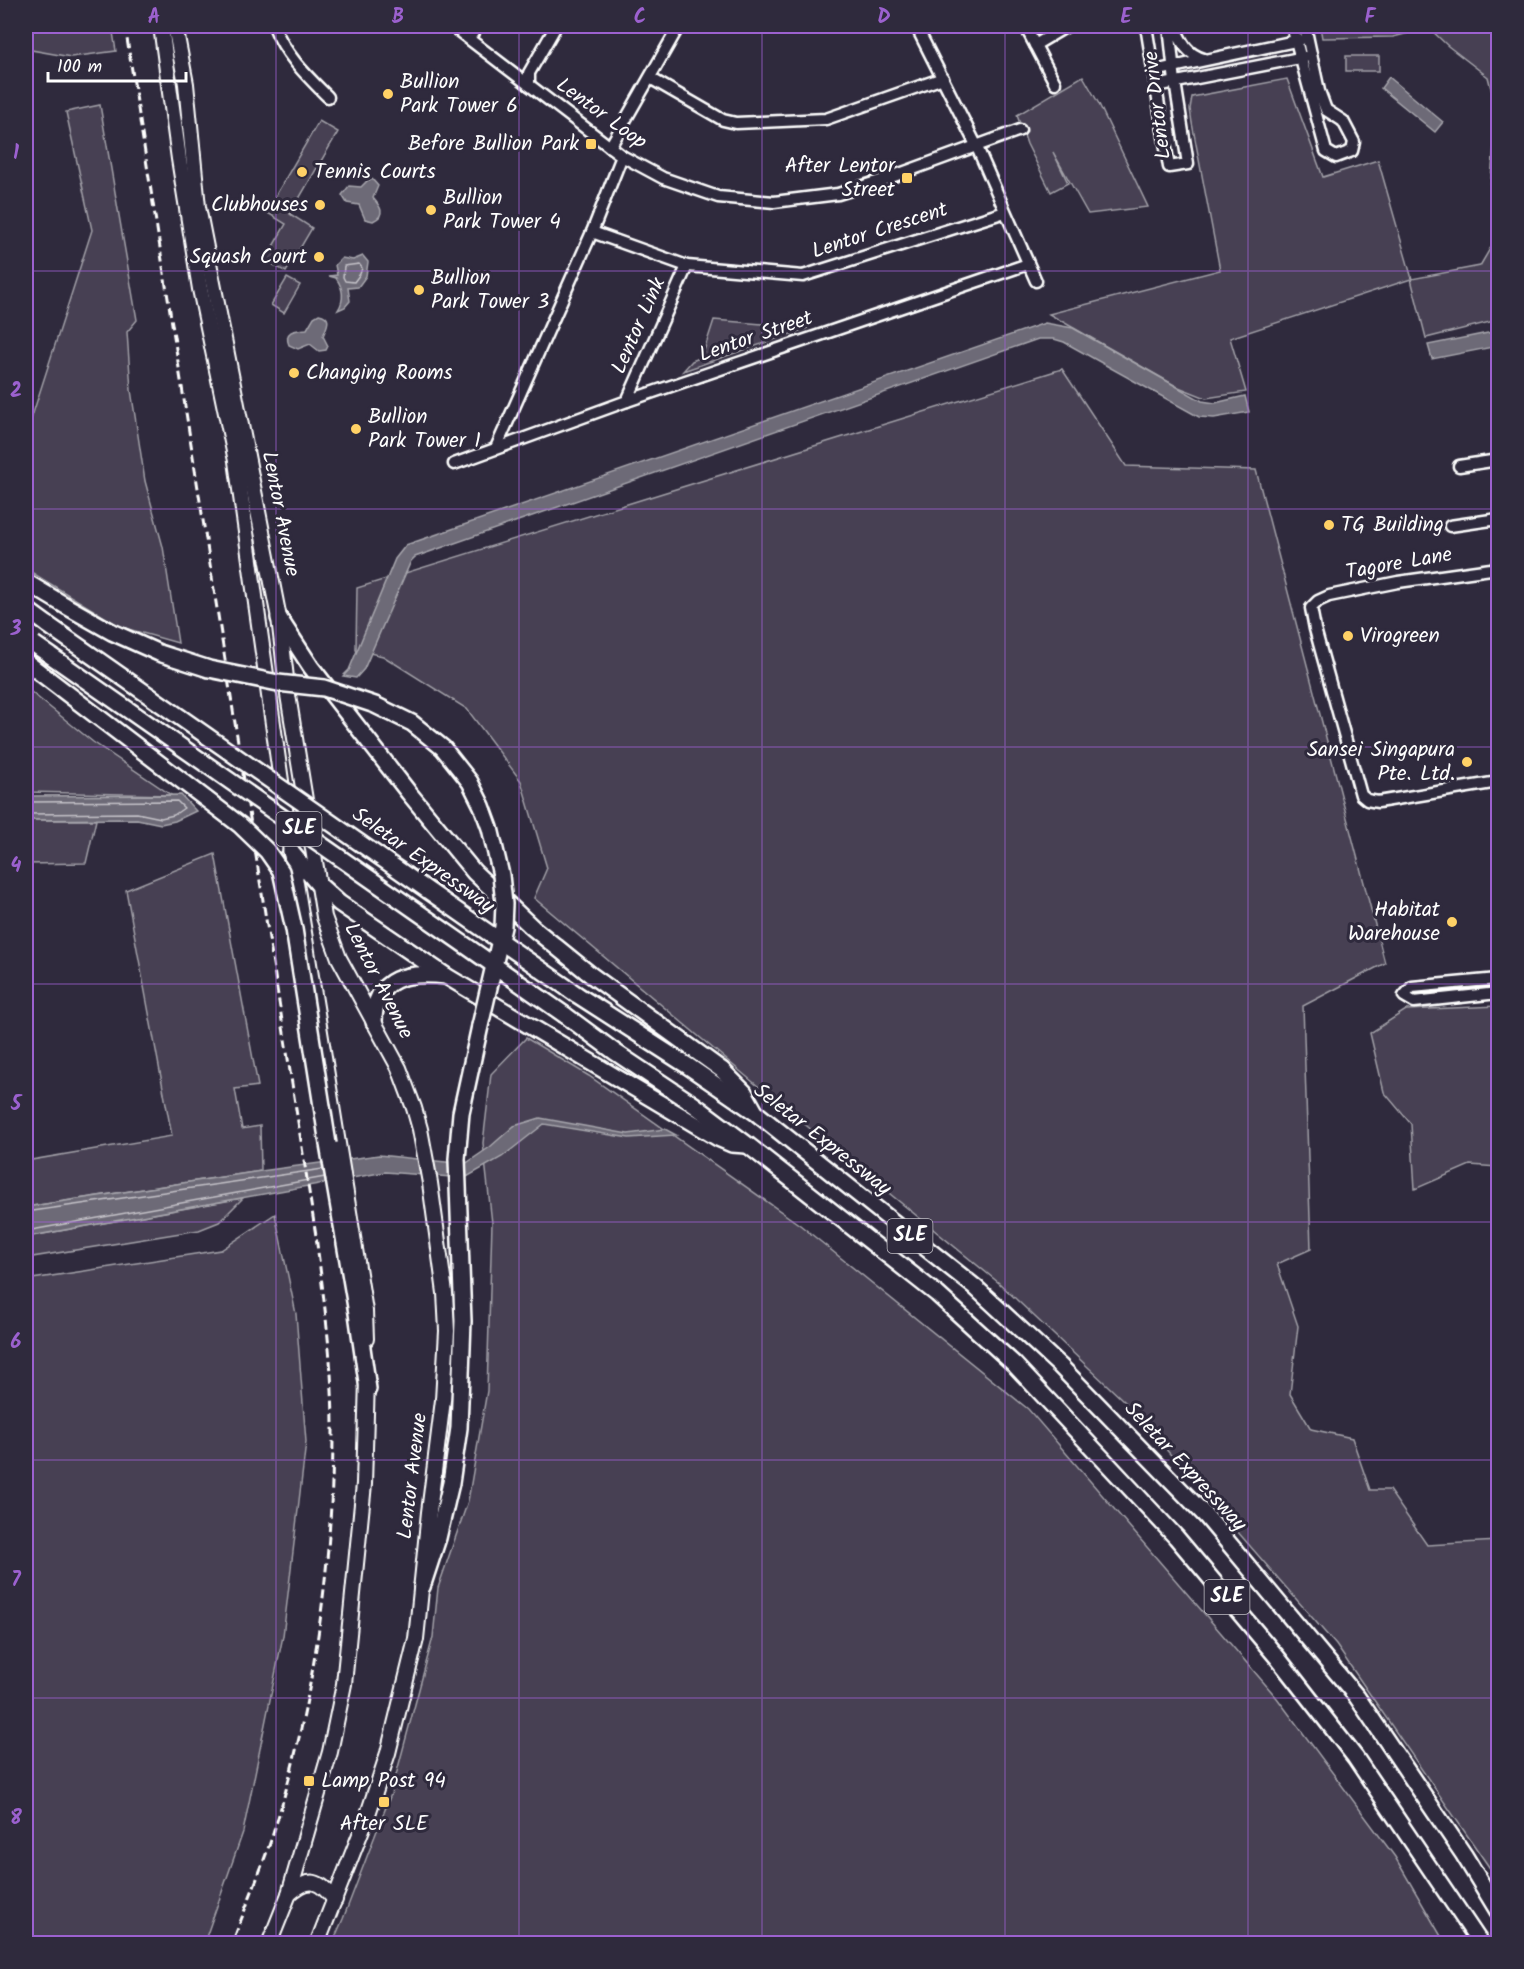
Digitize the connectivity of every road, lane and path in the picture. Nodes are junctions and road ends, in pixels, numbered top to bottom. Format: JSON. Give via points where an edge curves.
{"nodes":[{"id":1,"x":161,"y":26,"type":"edge"},
{"id":2,"x":175,"y":26,"type":"edge"},
{"id":3,"x":274,"y":26,"type":"edge"},
{"id":4,"x":452,"y":26,"type":"edge"},
{"id":5,"x":478,"y":26,"type":"edge"},
{"id":6,"x":556,"y":26,"type":"edge"},
{"id":7,"x":679,"y":26,"type":"edge"},
{"id":8,"x":916,"y":26,"type":"edge"},
{"id":9,"x":1025,"y":26,"type":"edge"},
{"id":10,"x":1067,"y":26,"type":"edge"},
{"id":11,"x":1146,"y":26,"type":"edge"},
{"id":12,"x":1169,"y":26,"type":"edge"},
{"id":13,"x":1174,"y":26,"type":"edge"},
{"id":14,"x":1292,"y":26,"type":"edge"},
{"id":15,"x":1305,"y":26,"type":"edge"},
{"id":16,"x":469,"y":38,"type":"junction"},
{"id":17,"x":1306,"y":38,"type":"junction"},
{"id":18,"x":1295,"y":41,"type":"junction"},
{"id":19,"x":1035,"y":45,"type":"junction"},
{"id":20,"x":1305,"y":57,"type":"junction"},
{"id":21,"x":1208,"y":60,"type":"junction"},
{"id":22,"x":1173,"y":67,"type":"junction"},
{"id":23,"x":1154,"y":71,"type":"junction"},
{"id":24,"x":524,"y":75,"type":"junction"},
{"id":25,"x":650,"y":78,"type":"junction"},
{"id":26,"x":943,"y":78,"type":"junction"},
{"id":27,"x":1175,"y":82,"type":"junction"},
{"id":28,"x":1055,"y":83,"type":"dead end"},
{"id":29,"x":1156,"y":86,"type":"junction"},
{"id":30,"x":328,"y":97,"type":"dead end"},
{"id":31,"x":1020,"y":130,"type":"dead end"},
{"id":32,"x":976,"y":146,"type":"junction"},
{"id":33,"x":610,"y":147,"type":"junction"},
{"id":34,"x":622,"y":156,"type":"junction"},
{"id":35,"x":1005,"y":212,"type":"junction"},
{"id":36,"x":592,"y":232,"type":"junction"},
{"id":37,"x":1028,"y":264,"type":"junction"},
{"id":38,"x":687,"y":266,"type":"junction"},
{"id":39,"x":1036,"y":281,"type":"dead end"},
{"id":40,"x":627,"y":401,"type":"junction"},
{"id":41,"x":496,"y":448,"type":"junction"},
{"id":42,"x":1498,"y":460,"type":"edge"},
{"id":43,"x":454,"y":465,"type":"dead end"},
{"id":44,"x":1459,"y":466,"type":"dead end"},
{"id":45,"x":1498,"y":519,"type":"edge"},
{"id":46,"x":1450,"y":526,"type":"dead end"},
{"id":47,"x":1498,"y":568,"type":"edge"},
{"id":48,"x":26,"y":582,"type":"edge"},
{"id":49,"x":26,"y":609,"type":"edge"},
{"id":50,"x":279,"y":618,"type":"junction"},
{"id":51,"x":30,"y":641,"type":"edge"},
{"id":52,"x":26,"y":662,"type":"edge"},
{"id":53,"x":288,"y":695,"type":"junction"},
{"id":54,"x":268,"y":696,"type":"junction"},
{"id":55,"x":1498,"y":782,"type":"edge"},
{"id":56,"x":291,"y":852,"type":"junction"},
{"id":57,"x":317,"y":883,"type":"junction"},
{"id":58,"x":446,"y":976,"type":"junction"},
{"id":59,"x":1498,"y":979,"type":"edge"},
{"id":60,"x":1498,"y":993,"type":"edge"},
{"id":61,"x":374,"y":1022,"type":"junction"},
{"id":62,"x":755,"y":1112,"type":"junction"},
{"id":63,"x":749,"y":1146,"type":"junction"},
{"id":64,"x":341,"y":1192,"type":"junction"},
{"id":65,"x":368,"y":1389,"type":"joint"},
{"id":66,"x":422,"y":1587,"type":"junction"},
{"id":67,"x":290,"y":1894,"type":"junction"},
{"id":68,"x":335,"y":1900,"type":"junction"},
{"id":69,"x":1498,"y":1911,"type":"edge"},
{"id":70,"x":1478,"y":1941,"type":"edge"},
{"id":71,"x":269,"y":1944,"type":"edge"},
{"id":72,"x":317,"y":1944,"type":"edge"}],
"edges":[{"from":1,"to":54,"type":"main road","name":"Lentor Avenue","via":[[198,279],[237,461]]},
{"from":2,"to":50,"type":"main road","name":"Lentor Avenue","via":[[186,84],[204,242]]},
{"from":3,"to":30,"type":"street","via":[[288,53]]},
{"from":4,"to":16,"type":"street","name":"Lentor Loop"},
{"from":5,"to":16,"type":"street"},
{"from":6,"to":24,"type":"street"},
{"from":7,"to":25,"type":"street"},
{"from":8,"to":26,"type":"street"},
{"from":9,"to":19,"type":"street"},
{"from":10,"to":19,"type":"street"},
{"from":11,"to":23,"type":"street","name":"Lentor Drive"},
{"from":12,"to":22,"type":"street","name":"Lentor Drive"},
{"from":13,"to":21,"type":"street","via":[[1194,56]]},
{"from":14,"to":18,"type":"street"},
{"from":15,"to":17,"type":"street"},
{"from":16,"to":24,"type":"street","name":"Lentor Loop"},
{"from":17,"to":18,"type":"street"},
{"from":17,"to":20,"type":"street"},
{"from":18,"to":20,"type":"street"},
{"from":18,"to":21,"type":"street"},
{"from":19,"to":28,"type":"street"},
{"from":20,"to":20,"type":"street","via":[[1326,110],[1343,121],[1354,141],[1352,151],[1336,157],[1326,151]]},
{"from":20,"to":27,"type":"street"},
{"from":21,"to":22,"type":"street"},
{"from":22,"to":23,"type":"street"},
{"from":22,"to":27,"type":"street","name":"Lentor Drive"},
{"from":23,"to":29,"type":"street","name":"Lentor Drive"},
{"from":24,"to":33,"type":"street","name":"Lentor Loop","via":[[529,85]]},
{"from":25,"to":26,"type":"street","via":[[723,120],[736,123],[826,119]]},
{"from":25,"to":33,"type":"street"},
{"from":26,"to":32,"type":"street"},
{"from":27,"to":29,"type":"street"},
{"from":27,"to":29,"type":"street","name":"Lentor Drive","via":[[1188,165],[1169,167]]},
{"from":31,"to":32,"type":"street","name":"Lentor Loop"},
{"from":32,"to":34,"type":"street","name":"Lentor Loop","via":[[838,194],[774,202],[718,197],[663,178]]},
{"from":32,"to":35,"type":"street"},
{"from":33,"to":34,"type":"street","name":"Lentor Loop"},
{"from":34,"to":36,"type":"street"},
{"from":35,"to":37,"type":"street"},
{"from":35,"to":38,"type":"street","name":"Lentor Crescent","via":[[803,276]]},
{"from":36,"to":38,"type":"street","name":"Lentor Crescent"},
{"from":36,"to":41,"type":"street"},
{"from":37,"to":39,"type":"street"},
{"from":37,"to":40,"type":"street","name":"Lentor Street"},
{"from":38,"to":40,"type":"street","name":"Lentor Link"},
{"from":40,"to":41,"type":"street","name":"Lentor Street"},
{"from":41,"to":43,"type":"street","name":"Lentor Street"},
{"from":42,"to":44,"type":"street"},
{"from":45,"to":46,"type":"street","name":"Tagore Lane"},
{"from":47,"to":55,"type":"street","name":"Tagore Lane","via":[[1329,596],[1311,608],[1360,795],[1378,802]]},
{"from":48,"to":66,"type":"highway","bridge":true,"via":[[112,632],[159,653],[220,671],[324,688],[394,713],[444,748],[482,806],[501,875],[503,927],[471,1061],[459,1132],[457,1191],[463,1341],[459,1428],[438,1539]]},
{"from":49,"to":62,"type":"highway","name":"Seletar Expressway","number":"SLE","bridge":true,"via":[[576,994]]},
{"from":50,"to":53,"type":"main road","name":"Lentor Avenue"},
{"from":50,"to":62,"type":"highway","via":[[311,667],[474,872],[591,975],[722,1070],[744,1092]]},
{"from":51,"to":63,"type":"highway","number":"SLE","bridge":true},
{"from":52,"to":64,"type":"highway","bridge":true,"via":[[240,825],[281,871]]},
{"from":53,"to":54,"type":"main road"},
{"from":53,"to":57,"type":"main road","name":"Lentor Avenue"},
{"from":54,"to":56,"type":"main road","name":"Lentor Avenue"},
{"from":56,"to":57,"type":"highway"},
{"from":56,"to":64,"type":"main road","name":"Lentor Avenue","via":[[338,1146]]},
{"from":57,"to":58,"type":"highway","via":[[339,903]]},
{"from":57,"to":61,"type":"main road","name":"Lentor Avenue","via":[[332,941]]},
{"from":58,"to":61,"type":"highway","via":[[407,975],[389,984],[378,998]]},
{"from":58,"to":63,"type":"highway","via":[[718,1138]]},
{"from":59,"to":60,"type":"street","via":[[1412,987],[1404,996],[1414,1002]]},
{"from":61,"to":66,"type":"main road","name":"Lentor Avenue","via":[[399,1068],[420,1129],[447,1331]]},
{"from":62,"to":69,"type":"highway","name":"Seletar Expressway","number":"SLE","via":[[975,1287],[1060,1366],[1206,1516],[1357,1697]]},
{"from":63,"to":70,"type":"highway","number":"SLE","via":[[937,1294],[1014,1364],[1176,1537],[1355,1757]]},
{"from":64,"to":65,"type":"highway"},
{"from":65,"to":67,"type":"main road","via":[[364,1484],[344,1683],[330,1752]]},
{"from":66,"to":68,"type":"main road","name":"Lentor Avenue","via":[[416,1639],[394,1732]]},
{"from":67,"to":68,"type":"main road","via":[[301,1884],[318,1883]]},
{"from":67,"to":71,"type":"main road"},
{"from":68,"to":72,"type":"main road","name":"Lentor Avenue"}]}
